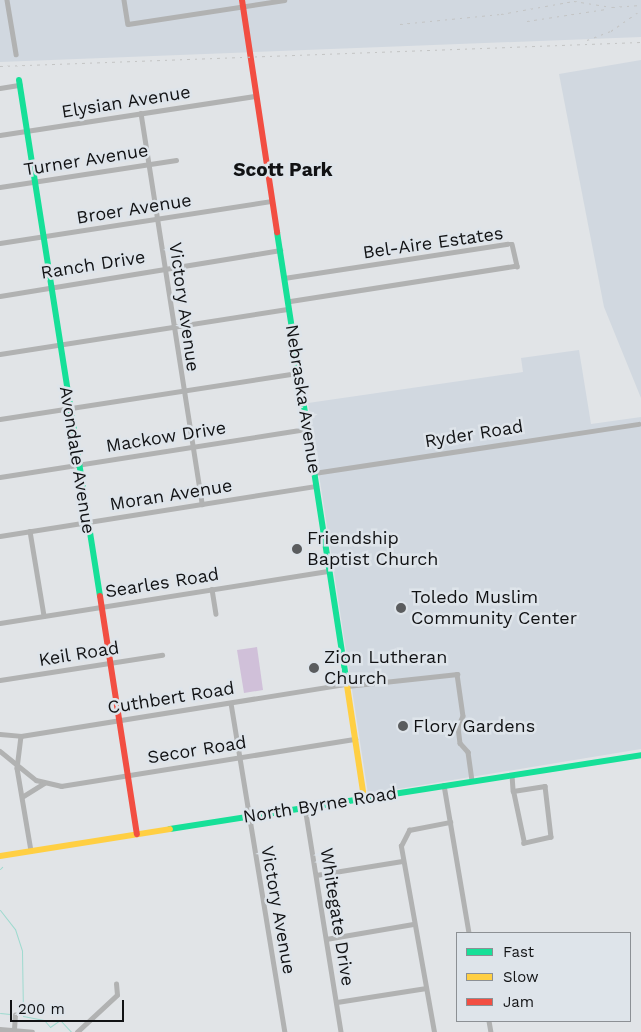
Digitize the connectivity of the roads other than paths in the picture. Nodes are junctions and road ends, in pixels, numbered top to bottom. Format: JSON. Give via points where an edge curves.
{"nodes":[{"id":1,"x":7,"y":0,"type":"edge"},
{"id":2,"x":124,"y":0,"type":"edge"},
{"id":3,"x":284,"y":0,"type":"edge"},
{"id":4,"x":0,"y":1,"type":"edge"},
{"id":5,"x":242,"y":3,"type":"edge"},
{"id":6,"x":16,"y":54,"type":"dead end"},
{"id":7,"x":19,"y":83,"type":"joint"},
{"id":8,"x":0,"y":88,"type":"edge"},
{"id":9,"x":256,"y":96,"type":"junction"},
{"id":10,"x":141,"y":113,"type":"junction"},
{"id":11,"x":26,"y":131,"type":"junction"},
{"id":12,"x":0,"y":135,"type":"edge"},
{"id":13,"x":176,"y":160,"type":"dead end"},
{"id":14,"x":149,"y":164,"type":"junction"},
{"id":15,"x":35,"y":181,"type":"junction"},
{"id":16,"x":0,"y":187,"type":"edge"},
{"id":17,"x":272,"y":201,"type":"junction"},
{"id":18,"x":158,"y":219,"type":"junction"},
{"id":19,"x":43,"y":236,"type":"junction"},
{"id":20,"x":0,"y":243,"type":"edge"},
{"id":21,"x":280,"y":250,"type":"junction"},
{"id":22,"x":165,"y":268,"type":"junction"},
{"id":23,"x":284,"y":278,"type":"junction"},
{"id":24,"x":50,"y":286,"type":"junction"},
{"id":25,"x":0,"y":296,"type":"edge"},
{"id":26,"x":288,"y":305,"type":"junction"},
{"id":27,"x":173,"y":326,"type":"junction"},
{"id":28,"x":60,"y":344,"type":"junction"},
{"id":29,"x":0,"y":354,"type":"edge"},
{"id":30,"x":298,"y":373,"type":"junction"},
{"id":31,"x":182,"y":390,"type":"junction"},
{"id":32,"x":70,"y":408,"type":"junction"},
{"id":33,"x":0,"y":419,"type":"edge"},
{"id":34,"x":638,"y":424,"type":"dead end"},
{"id":35,"x":307,"y":429,"type":"junction"},
{"id":36,"x":193,"y":447,"type":"junction"},
{"id":37,"x":78,"y":465,"type":"junction"},
{"id":38,"x":314,"y":473,"type":"junction"},
{"id":39,"x":0,"y":477,"type":"edge"},
{"id":40,"x":316,"y":486,"type":"junction"},
{"id":41,"x":202,"y":504,"type":"junction"},
{"id":42,"x":87,"y":522,"type":"junction"},
{"id":43,"x":30,"y":531,"type":"junction"},
{"id":44,"x":0,"y":536,"type":"edge"},
{"id":45,"x":329,"y":571,"type":"junction"},
{"id":46,"x":212,"y":590,"type":"junction"},
{"id":47,"x":99,"y":608,"type":"junction"},
{"id":48,"x":216,"y":614,"type":"dead end"},
{"id":49,"x":44,"y":616,"type":"junction"},
{"id":50,"x":0,"y":623,"type":"edge"},
{"id":51,"x":162,"y":655,"type":"dead end"},
{"id":52,"x":110,"y":663,"type":"junction"},
{"id":53,"x":0,"y":680,"type":"edge"},
{"id":54,"x":347,"y":685,"type":"junction"},
{"id":55,"x":231,"y":703,"type":"junction"},
{"id":56,"x":119,"y":720,"type":"junction"},
{"id":57,"x":0,"y":734,"type":"edge"},
{"id":58,"x":21,"y":736,"type":"junction"},
{"id":59,"x":355,"y":739,"type":"junction"},
{"id":60,"x":0,"y":751,"type":"edge"},
{"id":61,"x":641,"y":755,"type":"edge"},
{"id":62,"x":239,"y":758,"type":"junction"},
{"id":63,"x":17,"y":768,"type":"junction"},
{"id":64,"x":512,"y":775,"type":"junction"},
{"id":65,"x":127,"y":776,"type":"junction"},
{"id":66,"x":472,"y":781,"type":"junction"},
{"id":67,"x":44,"y":783,"type":"junction"},
{"id":68,"x":444,"y":785,"type":"junction"},
{"id":69,"x":513,"y":791,"type":"junction"},
{"id":70,"x":22,"y":796,"type":"junction"},
{"id":71,"x":364,"y":798,"type":"junction"},
{"id":72,"x":305,"y":807,"type":"junction"},
{"id":73,"x":248,"y":816,"type":"junction"},
{"id":74,"x":450,"y":822,"type":"junction"},
{"id":75,"x":137,"y":834,"type":"junction"},
{"id":76,"x":30,"y":851,"type":"junction"},
{"id":77,"x":0,"y":856,"type":"edge"},
{"id":78,"x":402,"y":861,"type":"junction"},
{"id":79,"x":316,"y":875,"type":"junction"},
{"id":80,"x":413,"y":924,"type":"junction"},
{"id":81,"x":469,"y":932,"type":"edge"},
{"id":82,"x":326,"y":938,"type":"junction"},
{"id":83,"x":116,"y":984,"type":"dead end"},
{"id":84,"x":426,"y":988,"type":"junction"},
{"id":85,"x":337,"y":1002,"type":"junction"},
{"id":86,"x":15,"y":1015,"type":"dead end"},
{"id":87,"x":0,"y":1029,"type":"edge"},
{"id":88,"x":14,"y":1029,"type":"junction"},
{"id":89,"x":32,"y":1032,"type":"edge"},
{"id":90,"x":77,"y":1032,"type":"edge"},
{"id":91,"x":285,"y":1032,"type":"edge"},
{"id":92,"x":341,"y":1032,"type":"edge"},
{"id":93,"x":434,"y":1032,"type":"edge"}],
"edges":[{"from":1,"to":4,"type":"street"},
{"from":1,"to":6,"type":"street"},
{"from":2,"to":5,"type":"street","via":[[128,24]]},
{"from":3,"to":5,"type":"street"},
{"from":5,"to":9,"type":"street","name":"Nebraska Avenue"},
{"from":7,"to":8,"type":"street"},
{"from":7,"to":11,"type":"street","name":"Avondale Avenue"},
{"from":9,"to":10,"type":"street","name":"Elysian Avenue"},
{"from":9,"to":17,"type":"street","name":"Nebraska Avenue"},
{"from":10,"to":11,"type":"street","name":"Elysian Avenue"},
{"from":10,"to":14,"type":"street","name":"Victory Avenue"},
{"from":11,"to":12,"type":"street","name":"Elysian Avenue"},
{"from":11,"to":15,"type":"street","name":"Avondale Avenue"},
{"from":13,"to":14,"type":"street","name":"Turner Avenue"},
{"from":14,"to":15,"type":"street","name":"Turner Avenue"},
{"from":14,"to":18,"type":"street","name":"Victory Avenue"},
{"from":15,"to":16,"type":"street","name":"Turner Avenue"},
{"from":15,"to":19,"type":"street","name":"Avondale Avenue"},
{"from":17,"to":18,"type":"street","name":"Broer Avenue"},
{"from":17,"to":21,"type":"street","name":"Nebraska Avenue"},
{"from":18,"to":19,"type":"street","name":"Broer Avenue"},
{"from":18,"to":22,"type":"street","name":"Victory Avenue"},
{"from":19,"to":20,"type":"street","name":"Broer Avenue"},
{"from":19,"to":24,"type":"street","name":"Avondale Avenue"},
{"from":21,"to":22,"type":"street","name":"Ranch Drive"},
{"from":21,"to":23,"type":"street","name":"Nebraska Avenue"},
{"from":22,"to":24,"type":"street","name":"Ranch Drive"},
{"from":22,"to":27,"type":"street","name":"Victory Avenue"},
{"from":23,"to":26,"type":"street","name":"Nebraska Avenue"},
{"from":23,"to":26,"type":"street","name":"Bel-Aire Estates","via":[[507,244],[512,244],[517,266]]},
{"from":24,"to":25,"type":"street","name":"Ranch Drive"},
{"from":24,"to":28,"type":"street","name":"Avondale Avenue"},
{"from":26,"to":27,"type":"street"},
{"from":26,"to":30,"type":"street","name":"Nebraska Avenue"},
{"from":27,"to":28,"type":"street"},
{"from":27,"to":31,"type":"street","name":"Victory Avenue"},
{"from":28,"to":29,"type":"street"},
{"from":28,"to":32,"type":"street","name":"Avondale Avenue"},
{"from":30,"to":31,"type":"street"},
{"from":30,"to":35,"type":"street","name":"Nebraska Avenue"},
{"from":31,"to":32,"type":"street"},
{"from":31,"to":36,"type":"street","name":"Victory Avenue"},
{"from":32,"to":33,"type":"street"},
{"from":32,"to":37,"type":"street","name":"Avondale Avenue"},
{"from":34,"to":38,"type":"street","name":"Ryder Road"},
{"from":35,"to":36,"type":"street","name":"Mackow Drive"},
{"from":35,"to":38,"type":"street","name":"Nebraska Avenue"},
{"from":36,"to":37,"type":"street","name":"Mackow Drive"},
{"from":36,"to":41,"type":"street","name":"Victory Avenue"},
{"from":37,"to":39,"type":"street","name":"Mackow Drive"},
{"from":37,"to":42,"type":"street","name":"Avondale Avenue"},
{"from":38,"to":40,"type":"street","name":"Nebraska Avenue"},
{"from":40,"to":41,"type":"street","name":"Moran Avenue"},
{"from":40,"to":45,"type":"street","name":"Nebraska Avenue"},
{"from":41,"to":42,"type":"street","name":"Moran Avenue"},
{"from":42,"to":43,"type":"street","name":"Moran Avenue"},
{"from":42,"to":47,"type":"street","name":"Avondale Avenue"},
{"from":43,"to":44,"type":"street","name":"Moran Avenue"},
{"from":43,"to":49,"type":"street"},
{"from":45,"to":46,"type":"street","name":"Searles Road"},
{"from":45,"to":54,"type":"street","name":"Nebraska Avenue"},
{"from":46,"to":47,"type":"street","name":"Searles Road"},
{"from":46,"to":48,"type":"street"},
{"from":47,"to":49,"type":"street","name":"Searles Road"},
{"from":47,"to":52,"type":"street","name":"Avondale Avenue"},
{"from":49,"to":50,"type":"street","name":"Searles Road"},
{"from":51,"to":52,"type":"street","name":"Keil Road"},
{"from":52,"to":53,"type":"street","name":"Keil Road"},
{"from":52,"to":56,"type":"street","name":"Avondale Avenue"},
{"from":54,"to":55,"type":"street","name":"Cuthbert Road"},
{"from":54,"to":59,"type":"street","name":"Nebraska Avenue"},
{"from":54,"to":66,"type":"street","name":"Cuthbert Road","via":[[457,674],[463,716],[458,727],[460,743],[468,752]]},
{"from":55,"to":56,"type":"street","name":"Cuthbert Road"},
{"from":55,"to":62,"type":"street","name":"Victory Avenue"},
{"from":56,"to":58,"type":"street","name":"Cuthbert Road"},
{"from":56,"to":65,"type":"street","name":"Avondale Avenue"},
{"from":57,"to":58,"type":"street","name":"Cuthbert Road"},
{"from":58,"to":63,"type":"street"},
{"from":59,"to":62,"type":"street","name":"Secor Road"},
{"from":59,"to":71,"type":"street","name":"Nebraska Avenue"},
{"from":60,"to":63,"type":"street","name":"Secor Road"},
{"from":61,"to":64,"type":"street","name":"North Byrne Road"},
{"from":62,"to":65,"type":"street","name":"Secor Road"},
{"from":62,"to":73,"type":"street","name":"Victory Avenue"},
{"from":63,"to":67,"type":"street","name":"Secor Road"},
{"from":63,"to":70,"type":"street"},
{"from":64,"to":66,"type":"street","name":"North Byrne Road"},
{"from":64,"to":69,"type":"street"},
{"from":65,"to":67,"type":"street","name":"Secor Road","via":[[68,785]]},
{"from":65,"to":75,"type":"street","name":"Avondale Avenue"},
{"from":66,"to":68,"type":"street","name":"North Byrne Road"},
{"from":67,"to":70,"type":"street"},
{"from":68,"to":71,"type":"street","name":"North Byrne Road"},
{"from":68,"to":74,"type":"street"},
{"from":69,"to":69,"type":"street","via":[[545,786],[552,837],[521,841]]},
{"from":70,"to":76,"type":"street"},
{"from":71,"to":72,"type":"street","name":"North Byrne Road"},
{"from":72,"to":73,"type":"street","name":"North Byrne Road"},
{"from":72,"to":79,"type":"street","name":"Whitegate Drive"},
{"from":73,"to":75,"type":"street","name":"North Byrne Road"},
{"from":73,"to":91,"type":"street","name":"Victory Avenue"},
{"from":74,"to":78,"type":"street","via":[[408,830],[402,839]]},
{"from":74,"to":81,"type":"street"},
{"from":75,"to":76,"type":"street","name":"North Byrne Road"},
{"from":76,"to":77,"type":"street","name":"North Byrne Road"},
{"from":78,"to":79,"type":"street"},
{"from":78,"to":80,"type":"street"},
{"from":79,"to":82,"type":"street","name":"Whitegate Drive"},
{"from":80,"to":82,"type":"street"},
{"from":80,"to":84,"type":"street"},
{"from":82,"to":85,"type":"street","name":"Whitegate Drive"},
{"from":83,"to":90,"type":"street","via":[[117,995]]},
{"from":84,"to":85,"type":"street"},
{"from":84,"to":93,"type":"street"},
{"from":85,"to":92,"type":"street","name":"Whitegate Drive"},
{"from":86,"to":88,"type":"street"},
{"from":87,"to":88,"type":"street"},
{"from":88,"to":89,"type":"street"}]}
